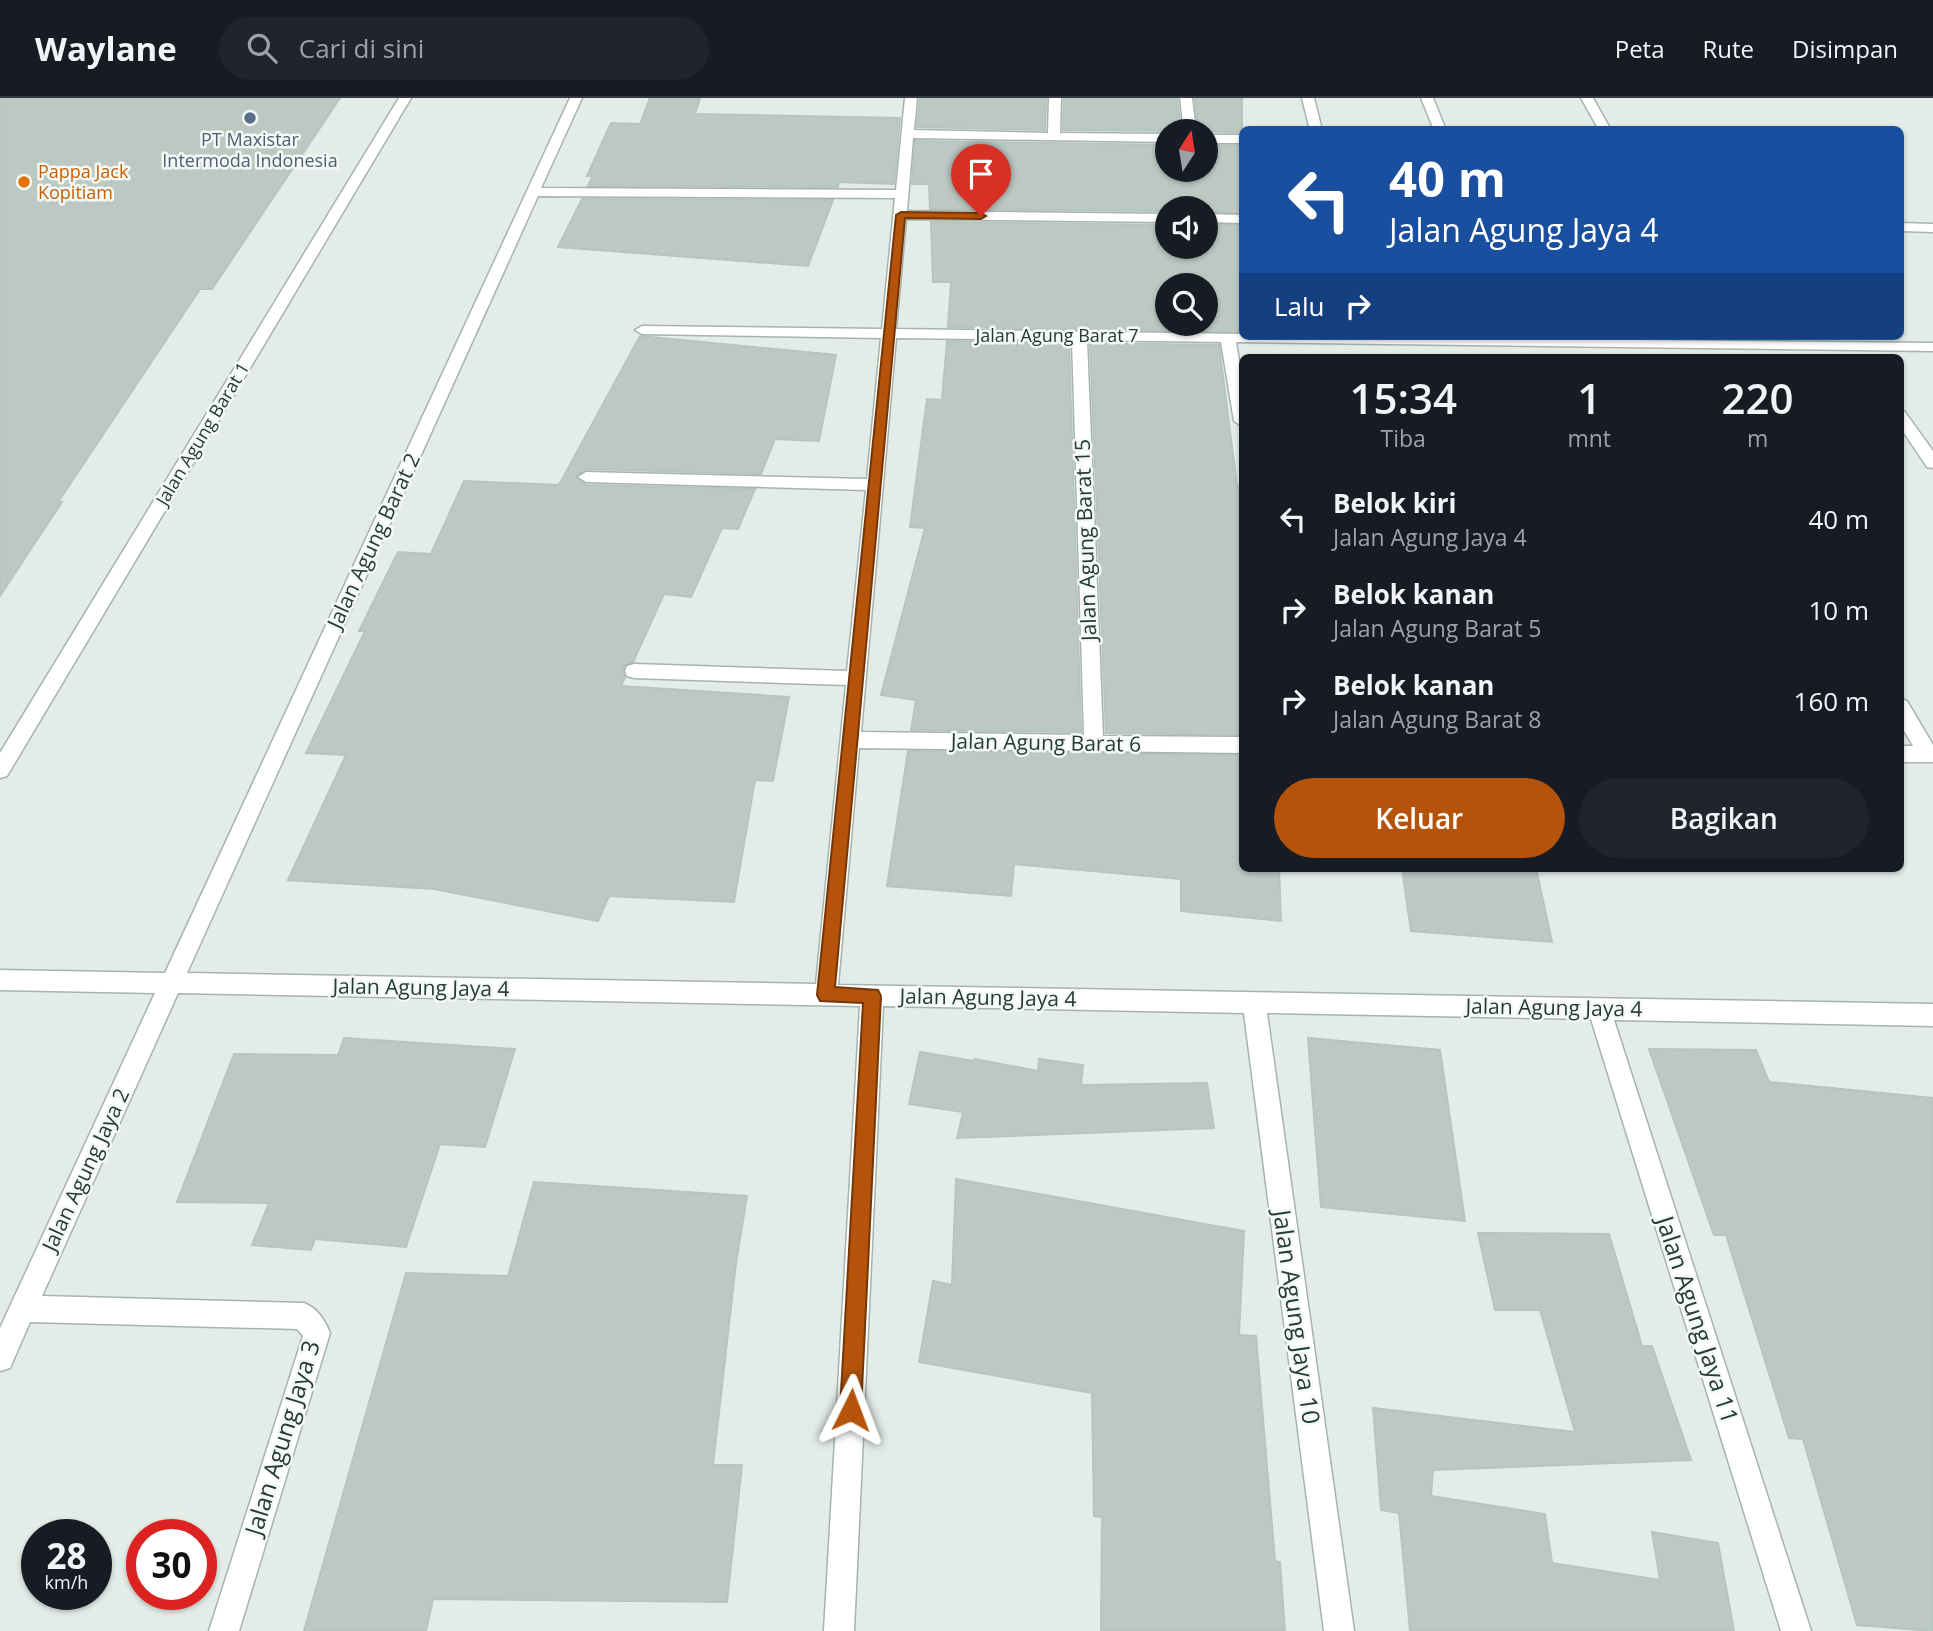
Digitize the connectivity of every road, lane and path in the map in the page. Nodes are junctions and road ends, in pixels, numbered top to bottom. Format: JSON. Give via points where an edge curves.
{"nodes":[{"id":1,"x":405,"y":98,"type":"edge"},
{"id":2,"x":576,"y":98,"type":"edge"},
{"id":3,"x":911,"y":98,"type":"edge"},
{"id":4,"x":1055,"y":98,"type":"edge"},
{"id":5,"x":1186,"y":98,"type":"edge"},
{"id":6,"x":1308,"y":98,"type":"edge"},
{"id":7,"x":1427,"y":98,"type":"edge"},
{"id":8,"x":1587,"y":98,"type":"edge"},
{"id":9,"x":1189,"y":119,"type":"edge"},
{"id":10,"x":1315,"y":126,"type":"edge"},
{"id":11,"x":1438,"y":126,"type":"edge"},
{"id":12,"x":1603,"y":126,"type":"edge"},
{"id":13,"x":908,"y":134,"type":"junction"},
{"id":14,"x":1054,"y":137,"type":"junction"},
{"id":15,"x":1155,"y":138,"type":"edge"},
{"id":16,"x":1218,"y":139,"type":"edge"},
{"id":17,"x":1239,"y":139,"type":"edge"},
{"id":18,"x":533,"y":192,"type":"junction"},
{"id":19,"x":902,"y":194,"type":"junction"},
{"id":20,"x":901,"y":215,"type":"junction"},
{"id":21,"x":1155,"y":218,"type":"edge"},
{"id":22,"x":1218,"y":218,"type":"edge"},
{"id":23,"x":1239,"y":219,"type":"edge"},
{"id":24,"x":1904,"y":227,"type":"edge"},
{"id":25,"x":1933,"y":228,"type":"edge"},
{"id":26,"x":642,"y":330,"type":"dead end"},
{"id":27,"x":889,"y":334,"type":"junction"},
{"id":28,"x":1079,"y":335,"type":"junction"},
{"id":29,"x":1228,"y":338,"type":"junction"},
{"id":30,"x":1239,"y":338,"type":"edge"},
{"id":31,"x":1431,"y":340,"type":"edge"},
{"id":32,"x":1539,"y":342,"type":"junction"},
{"id":33,"x":1933,"y":347,"type":"edge"},
{"id":34,"x":1704,"y":350,"type":"edge"},
{"id":35,"x":1858,"y":351,"type":"edge"},
{"id":36,"x":1544,"y":354,"type":"edge"},
{"id":37,"x":1239,"y":403,"type":"edge"},
{"id":38,"x":1904,"y":421,"type":"edge"},
{"id":39,"x":1933,"y":463,"type":"edge"},
{"id":40,"x":586,"y":477,"type":"dead end"},
{"id":41,"x":875,"y":485,"type":"junction"},
{"id":42,"x":634,"y":671,"type":"dead end"},
{"id":43,"x":856,"y":678,"type":"junction"},
{"id":44,"x":1904,"y":712,"type":"edge"},
{"id":45,"x":850,"y":740,"type":"junction"},
{"id":46,"x":1094,"y":744,"type":"junction"},
{"id":47,"x":1239,"y":746,"type":"edge"},
{"id":48,"x":1904,"y":754,"type":"edge"},
{"id":49,"x":1931,"y":754,"type":"edge"},
{"id":50,"x":0,"y":771,"type":"edge"},
{"id":51,"x":7,"y":980,"type":"edge"},
{"id":52,"x":171,"y":983,"type":"junction"},
{"id":53,"x":826,"y":995,"type":"junction"},
{"id":54,"x":872,"y":996,"type":"junction"},
{"id":55,"x":1254,"y":1003,"type":"junction"},
{"id":56,"x":1599,"y":1009,"type":"junction"},
{"id":57,"x":1933,"y":1016,"type":"edge"},
{"id":58,"x":22,"y":1309,"type":"junction"},
{"id":59,"x":0,"y":1358,"type":"edge"},
{"id":60,"x":224,"y":1631,"type":"edge"},
{"id":61,"x":839,"y":1631,"type":"edge"},
{"id":62,"x":1339,"y":1631,"type":"edge"},
{"id":63,"x":1796,"y":1631,"type":"edge"}],
"edges":[{"from":1,"to":50,"type":"street","name":"Jalan Agung Barat 1"},
{"from":2,"to":18,"type":"street","name":"Jalan Agung Barat 2"},
{"from":3,"to":13,"type":"street"},
{"from":4,"to":14,"type":"street"},
{"from":5,"to":9,"type":"street"},
{"from":6,"to":10,"type":"street"},
{"from":7,"to":11,"type":"street"},
{"from":8,"to":12,"type":"street"},
{"from":13,"to":14,"type":"street"},
{"from":13,"to":19,"type":"street"},
{"from":14,"to":15,"type":"street"},
{"from":16,"to":17,"type":"street"},
{"from":18,"to":19,"type":"street"},
{"from":18,"to":52,"type":"street","name":"Jalan Agung Barat 2"},
{"from":19,"to":20,"type":"street"},
{"from":20,"to":21,"type":"street"},
{"from":20,"to":27,"type":"street"},
{"from":22,"to":23,"type":"street"},
{"from":24,"to":25,"type":"street"},
{"from":26,"to":27,"type":"street","name":"Jalan Agung Barat 7"},
{"from":27,"to":28,"type":"street","name":"Jalan Agung Barat 7"},
{"from":27,"to":41,"type":"street"},
{"from":28,"to":29,"type":"street","name":"Jalan Agung Barat 7"},
{"from":28,"to":46,"type":"street","name":"Jalan Agung Barat 15"},
{"from":29,"to":30,"type":"street","name":"Jalan Agung Barat 7"},
{"from":29,"to":37,"type":"street"},
{"from":31,"to":32,"type":"street","name":"Jalan Agung Barat 7"},
{"from":32,"to":34,"type":"street","name":"Jalan Agung Barat 7"},
{"from":32,"to":36,"type":"street"},
{"from":33,"to":35,"type":"street","name":"Jalan Agung Barat 7"},
{"from":34,"to":35,"type":"street","name":"Jalan Agung Barat 7"},
{"from":38,"to":39,"type":"street"},
{"from":40,"to":41,"type":"street"},
{"from":41,"to":43,"type":"street"},
{"from":42,"to":43,"type":"street"},
{"from":43,"to":45,"type":"street"},
{"from":44,"to":49,"type":"street"},
{"from":45,"to":46,"type":"street","name":"Jalan Agung Barat 6"},
{"from":45,"to":53,"type":"street"},
{"from":46,"to":47,"type":"street","name":"Jalan Agung Barat 6"},
{"from":48,"to":49,"type":"street"},
{"from":51,"to":52,"type":"street","name":"Jalan Agung Jaya 4"},
{"from":52,"to":53,"type":"street","name":"Jalan Agung Jaya 4"},
{"from":52,"to":58,"type":"street","name":"Jalan Agung Jaya 2"},
{"from":53,"to":54,"type":"street","name":"Jalan Agung Jaya 4"},
{"from":54,"to":55,"type":"street","name":"Jalan Agung Jaya 4"},
{"from":54,"to":61,"type":"street"},
{"from":55,"to":56,"type":"street","name":"Jalan Agung Jaya 4"},
{"from":55,"to":62,"type":"street","name":"Jalan Agung Jaya 10"},
{"from":56,"to":57,"type":"street","name":"Jalan Agung Jaya 4"},
{"from":56,"to":63,"type":"street","name":"Jalan Agung Jaya 11"},
{"from":58,"to":59,"type":"street","name":"Jalan Agung Jaya 2"},
{"from":58,"to":60,"type":"street","name":"Jalan Agung Jaya 3","via":[[304,1316],[317,1333]]}]}
